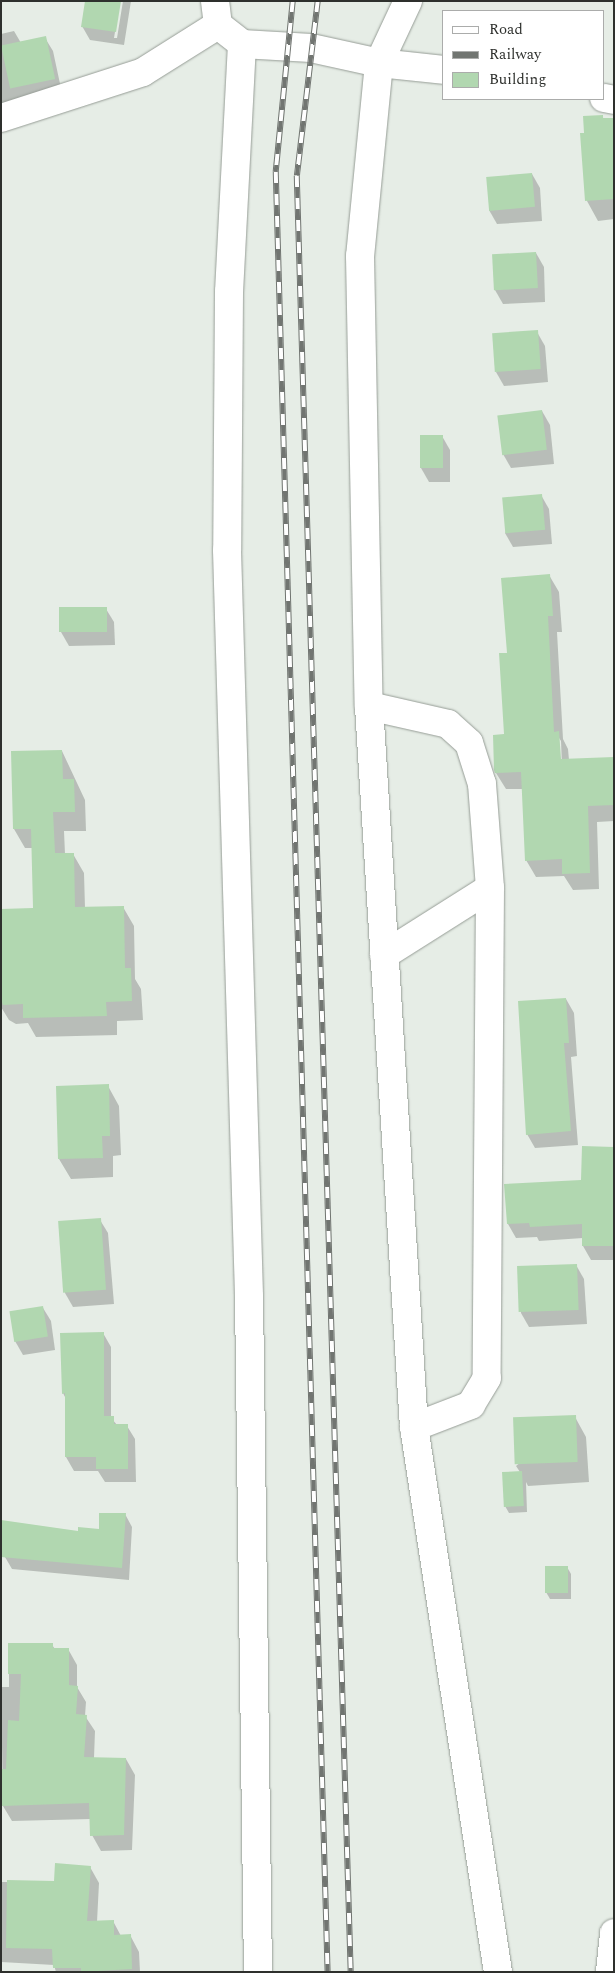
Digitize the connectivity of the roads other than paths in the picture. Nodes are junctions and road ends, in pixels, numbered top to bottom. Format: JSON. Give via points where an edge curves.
{"nodes":[{"id":1,"x":408,"y":1,"type":"edge"},
{"id":2,"x":217,"y":13,"type":"edge"},
{"id":3,"x":242,"y":44,"type":"junction"},
{"id":4,"x":379,"y":63,"type":"junction"},
{"id":5,"x":442,"y":70,"type":"edge"},
{"id":6,"x":1,"y":118,"type":"edge"},
{"id":7,"x":369,"y":706,"type":"junction"},
{"id":8,"x":490,"y":888,"type":"junction"},
{"id":9,"x":384,"y":954,"type":"junction"},
{"id":10,"x":414,"y":1427,"type":"junction"},
{"id":11,"x":614,"y":1933,"type":"edge"},
{"id":12,"x":258,"y":1972,"type":"edge"},
{"id":13,"x":498,"y":1972,"type":"edge"},
{"id":14,"x":610,"y":1972,"type":"edge"}],
"edges":[{"from":1,"to":4,"type":"street"},
{"from":2,"to":3,"type":"street"},
{"from":2,"to":6,"type":"street","via":[[143,72]]},
{"from":3,"to":4,"type":"street","via":[[311,48]]},
{"from":3,"to":12,"type":"street","via":[[229,292],[227,550],[249,1297]]},
{"from":4,"to":5,"type":"street"},
{"from":4,"to":7,"type":"street","via":[[360,256]]},
{"from":7,"to":8,"type":"street","via":[[448,724],[469,743],[482,784]]},
{"from":7,"to":9,"type":"street"},
{"from":8,"to":9,"type":"street"},
{"from":8,"to":10,"type":"street","via":[[487,1378],[470,1405]]},
{"from":9,"to":10,"type":"street"},
{"from":10,"to":13,"type":"street"},
{"from":11,"to":14,"type":"street"}]}
